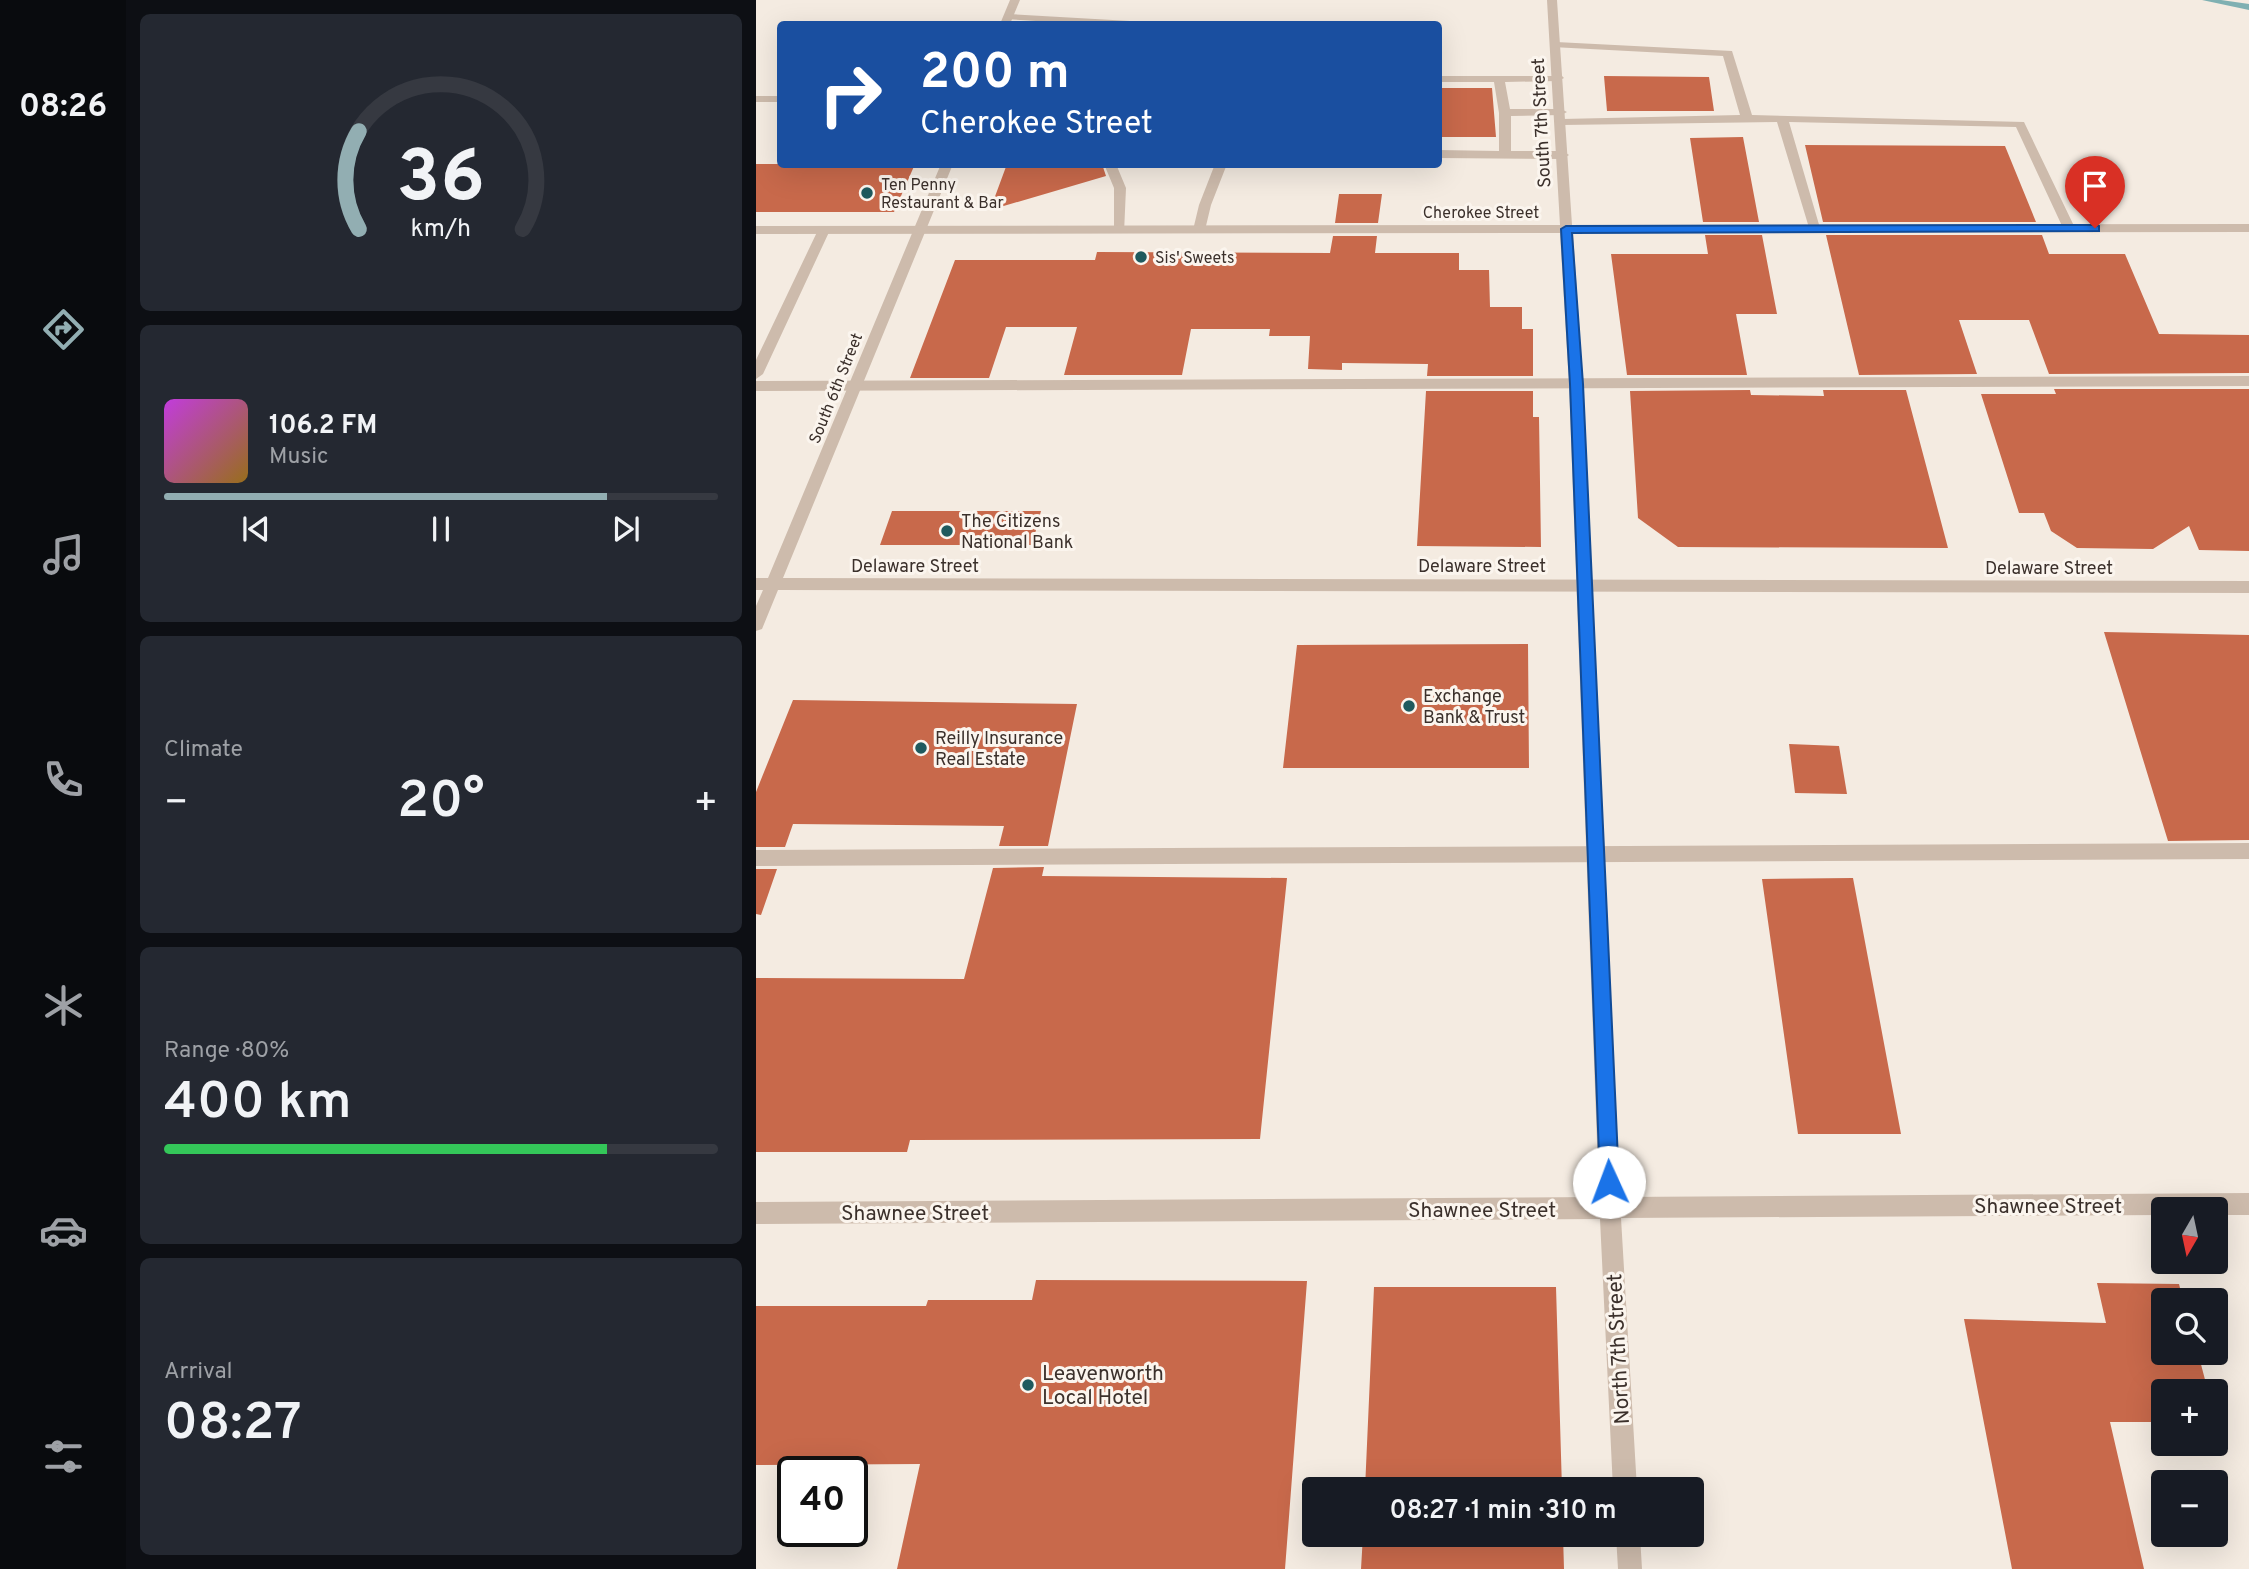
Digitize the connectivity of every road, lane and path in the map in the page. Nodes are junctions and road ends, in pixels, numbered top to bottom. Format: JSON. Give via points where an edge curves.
{"nodes":[{"id":1,"x":1015,"y":0,"type":"edge"},
{"id":2,"x":1552,"y":0,"type":"edge"},
{"id":3,"x":1007,"y":21,"type":"edge"},
{"id":4,"x":1555,"y":38,"type":"junction"},
{"id":5,"x":1559,"y":78,"type":"junction"},
{"id":6,"x":1442,"y":79,"type":"edge"},
{"id":7,"x":1499,"y":79,"type":"junction"},
{"id":8,"x":756,"y":99,"type":"edge"},
{"id":9,"x":777,"y":99,"type":"edge"},
{"id":10,"x":1505,"y":113,"type":"junction"},
{"id":11,"x":1561,"y":117,"type":"junction"},
{"id":12,"x":1782,"y":118,"type":"junction"},
{"id":13,"x":1747,"y":119,"type":"junction"},
{"id":14,"x":1442,"y":154,"type":"edge"},
{"id":15,"x":1505,"y":155,"type":"junction"},
{"id":16,"x":1563,"y":155,"type":"junction"},
{"id":17,"x":945,"y":168,"type":"edge"},
{"id":18,"x":1112,"y":168,"type":"edge"},
{"id":19,"x":1219,"y":168,"type":"edge"},
{"id":20,"x":2069,"y":228,"type":"junction"},
{"id":21,"x":2249,"y":228,"type":"edge"},
{"id":22,"x":1566,"y":229,"type":"junction"},
{"id":23,"x":1814,"y":229,"type":"junction"},
{"id":24,"x":756,"y":230,"type":"edge"},
{"id":25,"x":824,"y":230,"type":"junction"},
{"id":26,"x":1120,"y":230,"type":"junction"},
{"id":27,"x":1199,"y":230,"type":"junction"},
{"id":28,"x":918,"y":231,"type":"junction"},
{"id":29,"x":756,"y":374,"type":"edge"},
{"id":30,"x":2249,"y":381,"type":"edge"},
{"id":31,"x":1576,"y":384,"type":"junction"},
{"id":32,"x":855,"y":385,"type":"junction"},
{"id":33,"x":756,"y":386,"type":"edge"},
{"id":34,"x":764,"y":584,"type":"edge"},
{"id":35,"x":1584,"y":586,"type":"junction"},
{"id":36,"x":2249,"y":587,"type":"edge"},
{"id":37,"x":756,"y":625,"type":"edge"},
{"id":38,"x":2249,"y":851,"type":"edge"},
{"id":39,"x":1596,"y":852,"type":"junction"},
{"id":40,"x":756,"y":858,"type":"edge"},
{"id":41,"x":2249,"y":1204,"type":"edge"},
{"id":42,"x":1611,"y":1209,"type":"junction"},
{"id":43,"x":756,"y":1213,"type":"edge"},
{"id":44,"x":1624,"y":1477,"type":"edge"},
{"id":45,"x":1629,"y":1547,"type":"edge"},
{"id":46,"x":1630,"y":1569,"type":"edge"}],
"edges":[{"from":1,"to":3,"type":"street"},
{"from":2,"to":4,"type":"street","name":"South 7th Street"},
{"from":4,"to":5,"type":"street","name":"South 7th Street"},
{"from":4,"to":13,"type":"street","via":[[1728,52]]},
{"from":5,"to":7,"type":"street"},
{"from":5,"to":11,"type":"street","name":"South 7th Street"},
{"from":6,"to":7,"type":"street"},
{"from":7,"to":10,"type":"street"},
{"from":8,"to":9,"type":"street"},
{"from":10,"to":11,"type":"street"},
{"from":10,"to":15,"type":"street"},
{"from":11,"to":13,"type":"street"},
{"from":11,"to":16,"type":"street","name":"South 7th Street"},
{"from":12,"to":13,"type":"street"},
{"from":12,"to":20,"type":"street","via":[[2020,124]]},
{"from":12,"to":23,"type":"street"},
{"from":14,"to":15,"type":"street"},
{"from":15,"to":16,"type":"street"},
{"from":16,"to":22,"type":"street","name":"South 7th Street"},
{"from":17,"to":28,"type":"street","name":"South 6th Street"},
{"from":18,"to":26,"type":"street","via":[[1120,188]]},
{"from":19,"to":27,"type":"street"},
{"from":20,"to":21,"type":"street","name":"Cherokee Street"},
{"from":20,"to":23,"type":"street","name":"Cherokee Street"},
{"from":22,"to":23,"type":"street","name":"Cherokee Street"},
{"from":22,"to":27,"type":"street","name":"Cherokee Street"},
{"from":22,"to":31,"type":"street","name":"South 7th Street"},
{"from":24,"to":25,"type":"street","name":"Cherokee Street"},
{"from":25,"to":28,"type":"street","name":"Cherokee Street"},
{"from":25,"to":29,"type":"street"},
{"from":26,"to":27,"type":"street","name":"Cherokee Street"},
{"from":26,"to":28,"type":"street","name":"Cherokee Street"},
{"from":28,"to":32,"type":"street","name":"South 6th Street"},
{"from":30,"to":31,"type":"street"},
{"from":31,"to":32,"type":"street"},
{"from":31,"to":35,"type":"street","name":"South 7th Street"},
{"from":32,"to":33,"type":"street"},
{"from":32,"to":34,"type":"street","name":"South 6th Street"},
{"from":34,"to":35,"type":"street","name":"Delaware Street"},
{"from":34,"to":37,"type":"street","name":"South 6th Street"},
{"from":35,"to":36,"type":"street","name":"Delaware Street"},
{"from":35,"to":39,"type":"street","name":"South 7th Street"},
{"from":38,"to":39,"type":"street"},
{"from":39,"to":40,"type":"street"},
{"from":39,"to":42,"type":"street","name":"South 7th Street"},
{"from":41,"to":42,"type":"street","name":"Shawnee Street"},
{"from":42,"to":43,"type":"street","name":"Shawnee Street"},
{"from":42,"to":44,"type":"street","name":"North 7th Street"},
{"from":45,"to":46,"type":"street"}]}
